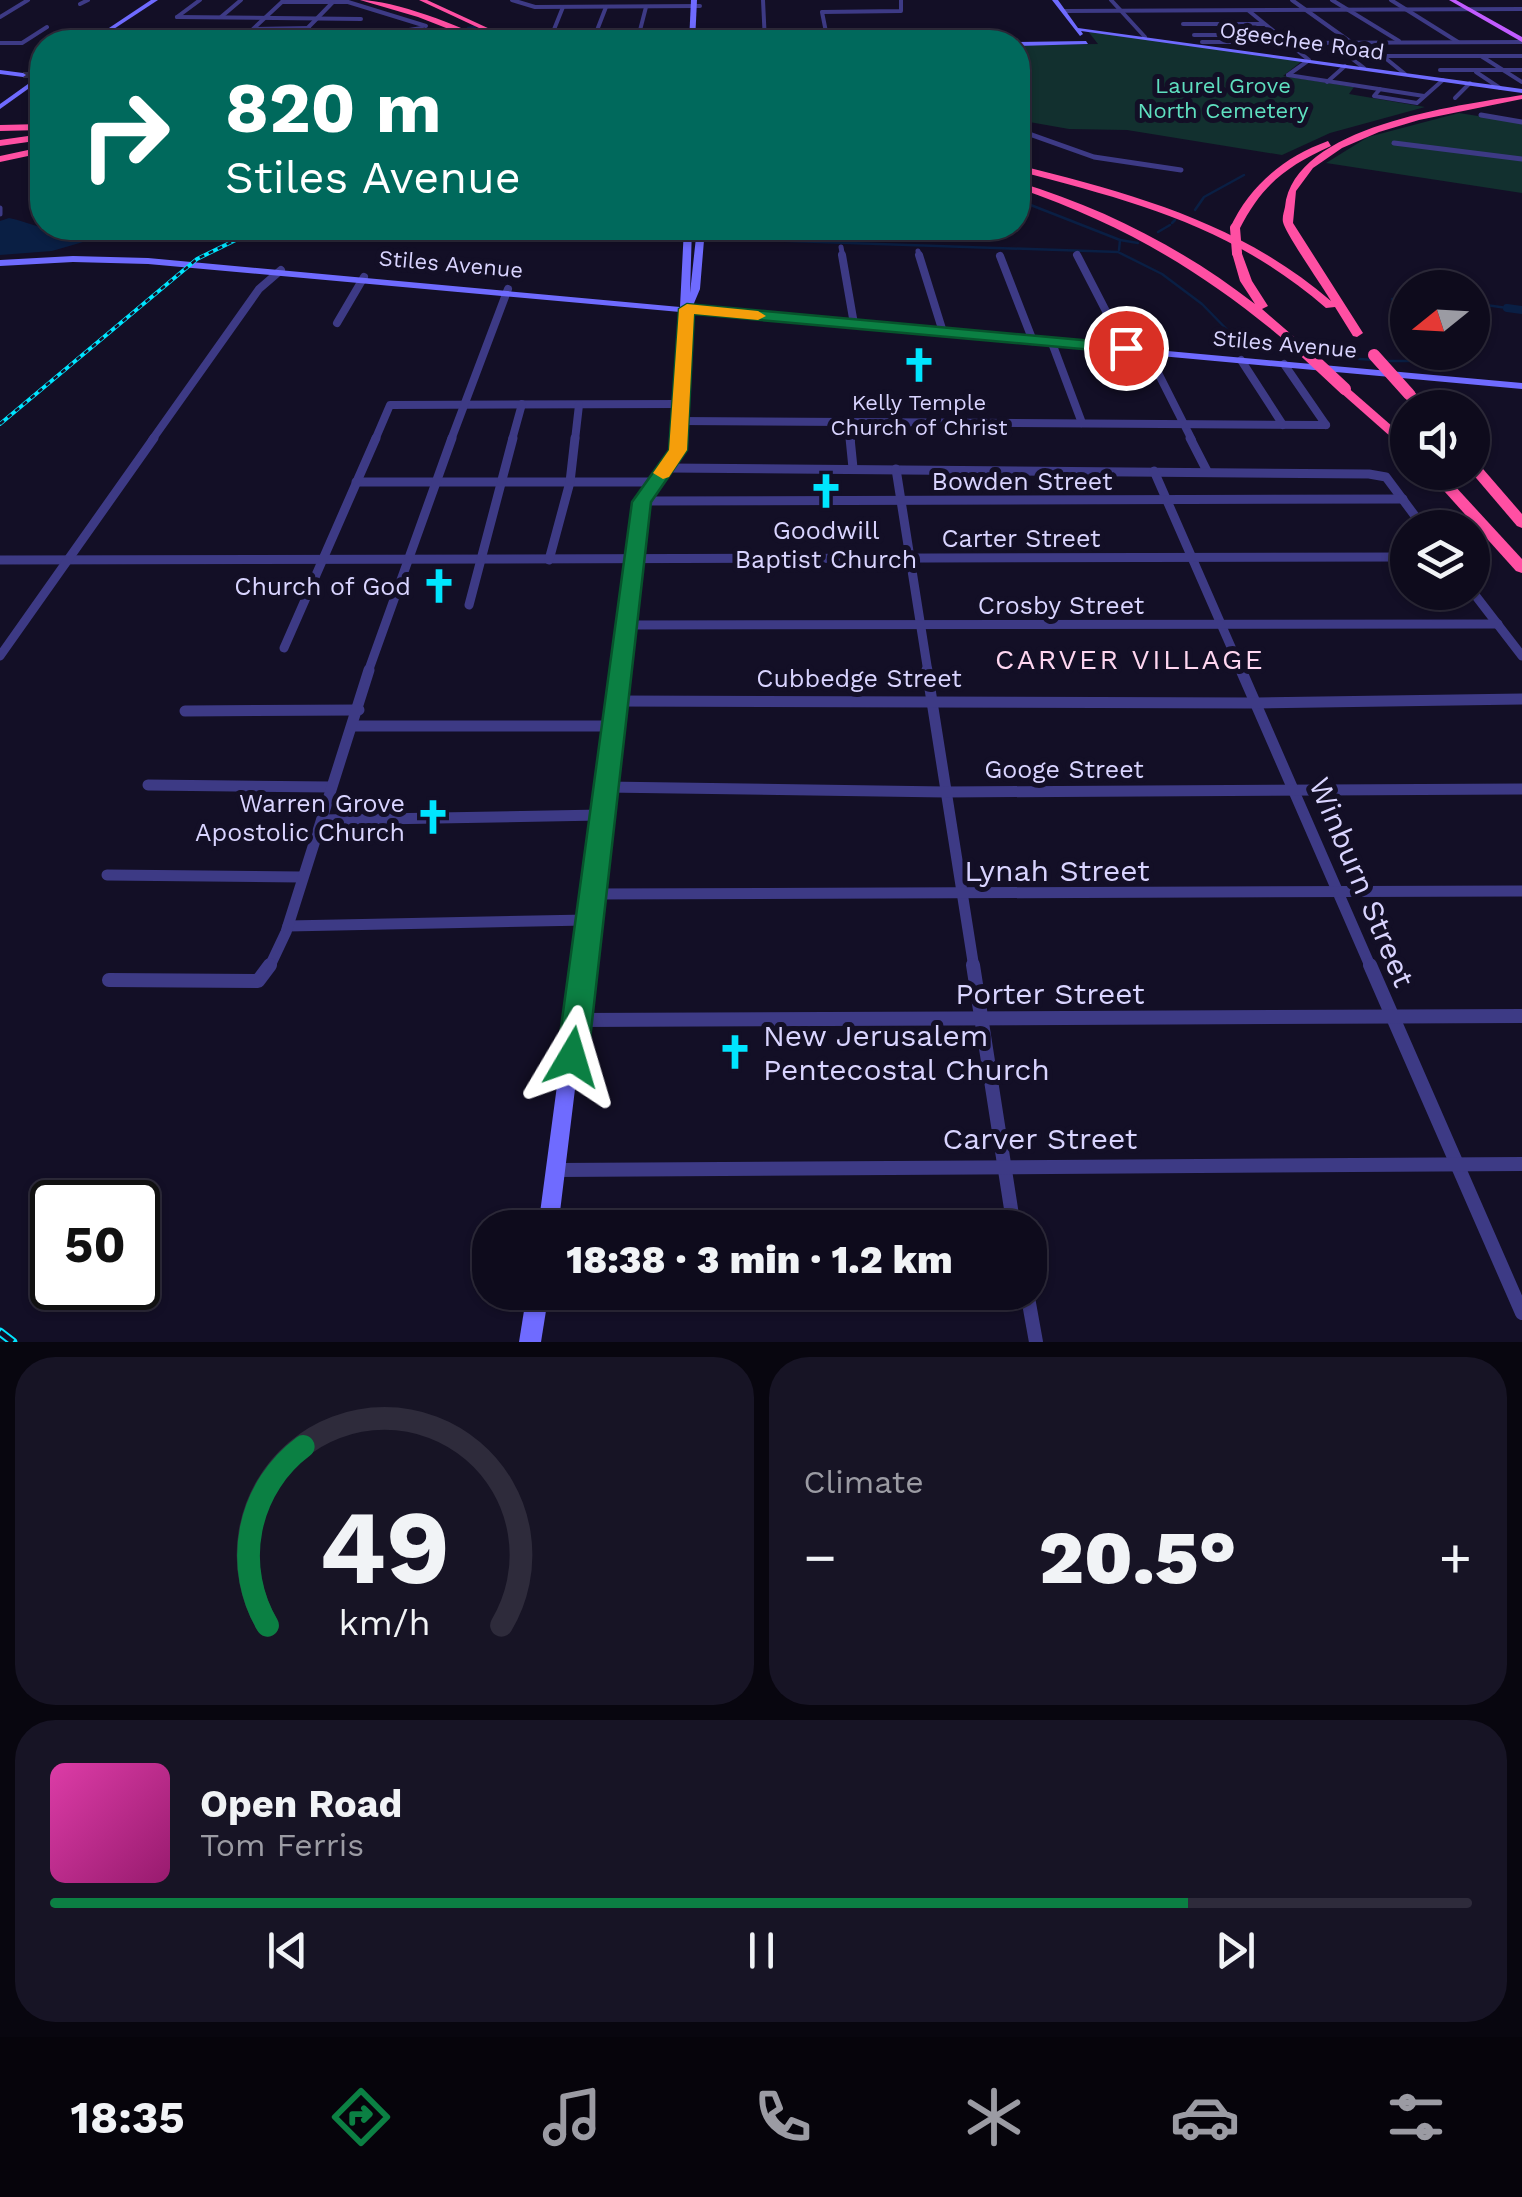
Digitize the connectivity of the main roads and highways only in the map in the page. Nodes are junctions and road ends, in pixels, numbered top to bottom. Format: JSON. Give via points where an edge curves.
{"nodes":[{"id":1,"x":155,"y":0,"type":"edge"},
{"id":2,"x":363,"y":0,"type":"edge"},
{"id":3,"x":374,"y":0,"type":"edge"},
{"id":4,"x":422,"y":0,"type":"edge"},
{"id":5,"x":1452,"y":0,"type":"edge"},
{"id":6,"x":1461,"y":0,"type":"edge"},
{"id":7,"x":469,"y":10,"type":"dead end"},
{"id":8,"x":408,"y":12,"type":"junction"},
{"id":9,"x":482,"y":26,"type":"junction"},
{"id":10,"x":109,"y":30,"type":"edge"},
{"id":11,"x":455,"y":30,"type":"edge"},
{"id":12,"x":490,"y":30,"type":"edge"},
{"id":13,"x":1522,"y":39,"type":"edge"},
{"id":14,"x":1504,"y":88,"type":"road end"},
{"id":15,"x":1522,"y":94,"type":"edge"},
{"id":16,"x":1495,"y":100,"type":"junction"},
{"id":17,"x":30,"y":127,"type":"edge"},
{"id":18,"x":0,"y":128,"type":"edge"},
{"id":19,"x":30,"y":141,"type":"edge"},
{"id":20,"x":0,"y":145,"type":"edge"},
{"id":21,"x":30,"y":153,"type":"edge"},
{"id":22,"x":0,"y":159,"type":"edge"},
{"id":23,"x":1030,"y":171,"type":"edge"},
{"id":24,"x":1030,"y":190,"type":"edge"},
{"id":25,"x":1273,"y":323,"type":"junction"},
{"id":26,"x":1357,"y":334,"type":"junction"},
{"id":27,"x":1406,"y":390,"type":"edge"},
{"id":28,"x":1390,"y":431,"type":"edge"},
{"id":29,"x":1490,"y":486,"type":"edge"},
{"id":30,"x":1450,"y":490,"type":"edge"},
{"id":31,"x":1522,"y":523,"type":"edge"},
{"id":32,"x":1522,"y":568,"type":"edge"},
{"id":33,"x":535,"y":1310,"type":"edge"},
{"id":34,"x":530,"y":1342,"type":"edge"}],
"edges":[{"from":1,"to":10,"type":"main road"},
{"from":2,"to":8,"type":"highway"},
{"from":3,"to":8,"type":"highway"},
{"from":4,"to":9,"type":"highway"},
{"from":5,"to":13,"type":"main road"},
{"from":6,"to":13,"type":"main road"},
{"from":7,"to":9,"type":"highway"},
{"from":8,"to":11,"type":"highway"},
{"from":9,"to":12,"type":"highway"},
{"from":14,"to":16,"type":"highway"},
{"from":15,"to":16,"type":"highway"},
{"from":15,"to":26,"type":"highway","via":[[1354,138],[1296,182],[1288,223]]},
{"from":16,"to":25,"type":"highway","bridge":true,"via":[[1383,123],[1303,154],[1257,187],[1234,228],[1246,281]]},
{"from":17,"to":18,"type":"highway"},
{"from":19,"to":20,"type":"highway"},
{"from":21,"to":22,"type":"highway"},
{"from":23,"to":26,"type":"highway","via":[[1166,210],[1238,242],[1313,290]]},
{"from":24,"to":25,"type":"highway","via":[[1153,238]]},
{"from":25,"to":28,"type":"highway","bridge":true},
{"from":26,"to":27,"type":"highway","bridge":true},
{"from":29,"to":31,"type":"highway"},
{"from":30,"to":32,"type":"highway"},
{"from":33,"to":34,"type":"main road"}]}
